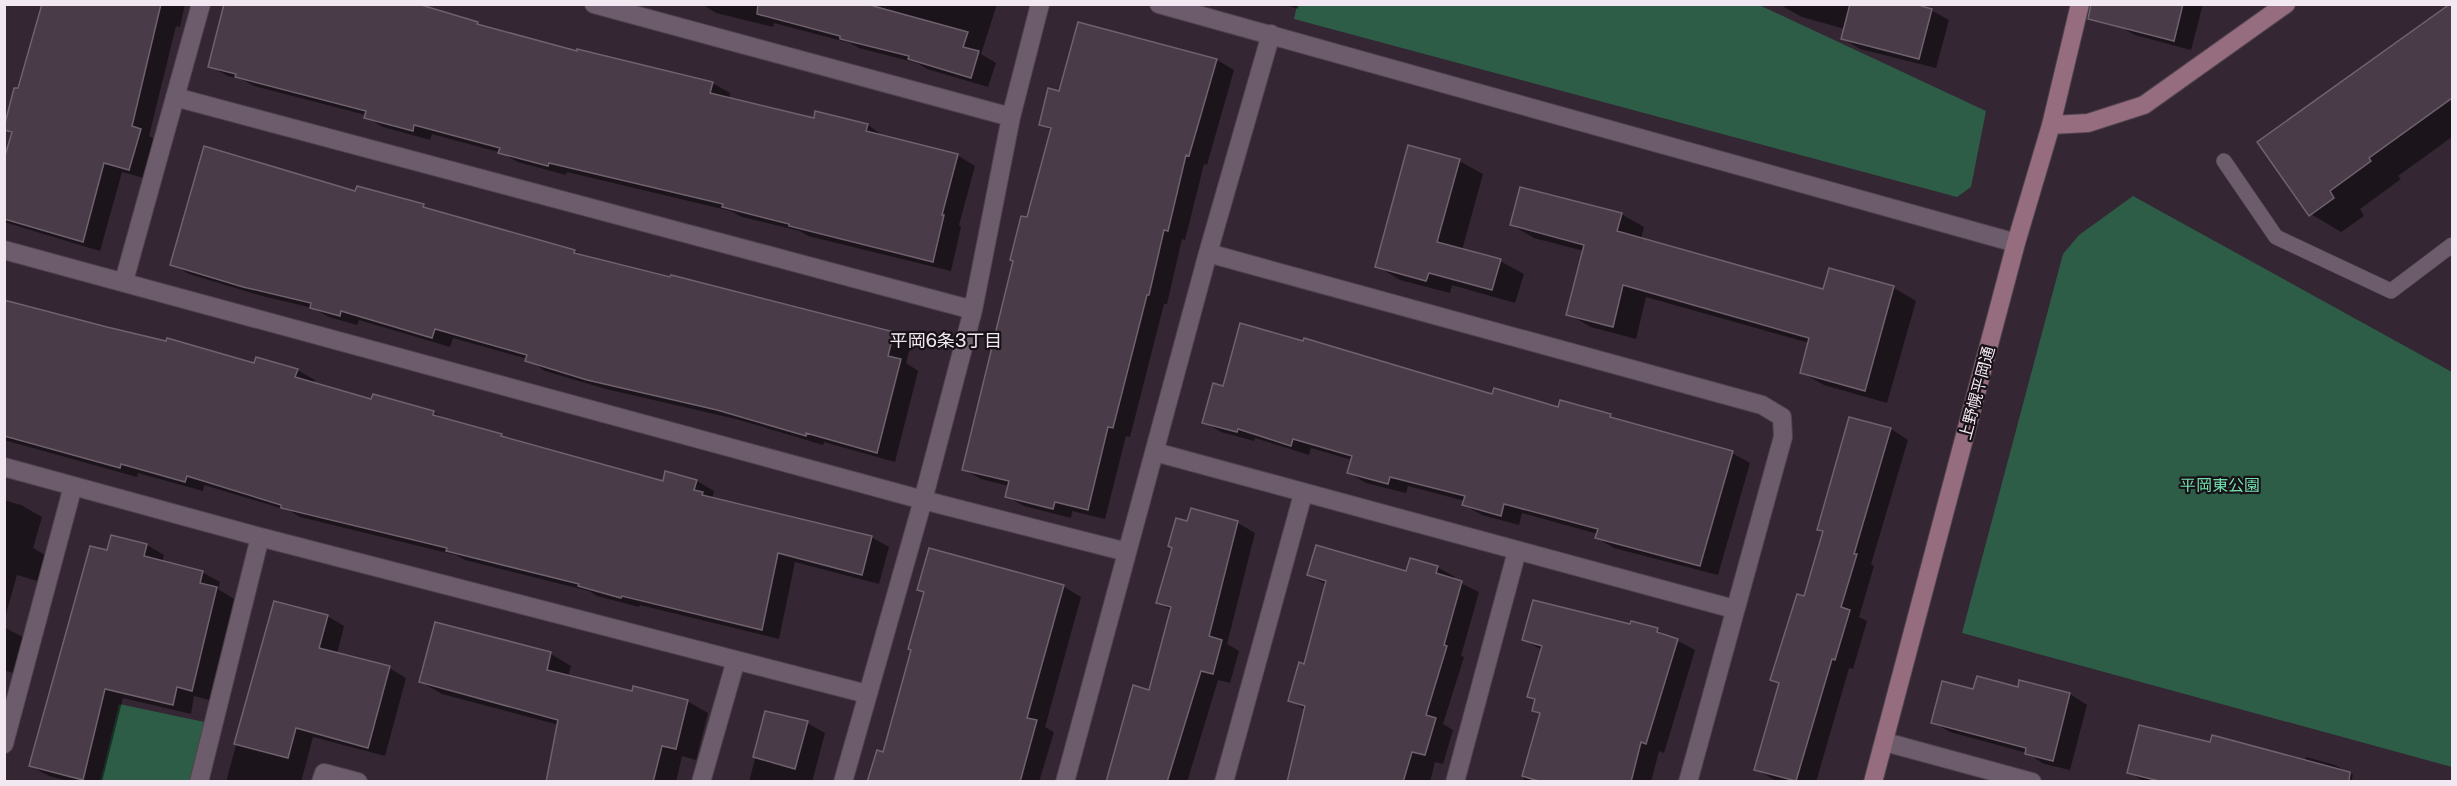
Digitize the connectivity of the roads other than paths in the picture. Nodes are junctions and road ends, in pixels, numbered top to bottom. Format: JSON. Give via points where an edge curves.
{"nodes":[{"id":1,"x":201,"y":4,"type":"edge"},
{"id":2,"x":594,"y":4,"type":"edge"},
{"id":3,"x":1040,"y":4,"type":"edge"},
{"id":4,"x":1159,"y":4,"type":"edge"},
{"id":5,"x":2080,"y":4,"type":"edge"},
{"id":6,"x":2286,"y":4,"type":"edge"},
{"id":7,"x":1271,"y":34,"type":"junction"},
{"id":8,"x":175,"y":97,"type":"junction"},
{"id":9,"x":1011,"y":117,"type":"junction"},
{"id":10,"x":2051,"y":125,"type":"junction"},
{"id":11,"x":2224,"y":161,"type":"dead end"},
{"id":12,"x":2016,"y":243,"type":"junction"},
{"id":13,"x":2452,"y":245,"type":"edge"},
{"id":14,"x":4,"y":250,"type":"edge"},
{"id":15,"x":1208,"y":253,"type":"junction"},
{"id":16,"x":124,"y":281,"type":"junction"},
{"id":17,"x":973,"y":310,"type":"junction"},
{"id":18,"x":1155,"y":452,"type":"junction"},
{"id":19,"x":4,"y":467,"type":"edge"},
{"id":20,"x":73,"y":486,"type":"junction"},
{"id":21,"x":1304,"y":494,"type":"junction"},
{"id":22,"x":923,"y":500,"type":"junction"},
{"id":23,"x":260,"y":537,"type":"junction"},
{"id":24,"x":1517,"y":551,"type":"junction"},
{"id":25,"x":1127,"y":552,"type":"junction"},
{"id":26,"x":1734,"y":609,"type":"junction"},
{"id":27,"x":736,"y":660,"type":"junction"},
{"id":28,"x":867,"y":694,"type":"junction"},
{"id":29,"x":1885,"y":742,"type":"junction"},
{"id":30,"x":4,"y":744,"type":"edge"},
{"id":31,"x":1689,"y":781,"type":"edge"},
{"id":32,"x":199,"y":782,"type":"edge"},
{"id":33,"x":321,"y":782,"type":"edge"},
{"id":34,"x":358,"y":782,"type":"edge"},
{"id":35,"x":701,"y":782,"type":"edge"},
{"id":36,"x":843,"y":782,"type":"edge"},
{"id":37,"x":1065,"y":782,"type":"edge"},
{"id":38,"x":1224,"y":782,"type":"edge"},
{"id":39,"x":1455,"y":782,"type":"edge"},
{"id":40,"x":1873,"y":782,"type":"edge"},
{"id":41,"x":2032,"y":782,"type":"edge"}],
"edges":[{"from":1,"to":8,"type":"street"},
{"from":2,"to":9,"type":"street"},
{"from":3,"to":9,"type":"street"},
{"from":4,"to":7,"type":"street"},
{"from":5,"to":10,"type":"street","name":"上野幌平岡通"},
{"from":6,"to":10,"type":"street","via":[[2144,105],[2088,123]]},
{"from":7,"to":12,"type":"street"},
{"from":7,"to":15,"type":"street"},
{"from":8,"to":16,"type":"street"},
{"from":8,"to":17,"type":"street"},
{"from":9,"to":17,"type":"street"},
{"from":10,"to":12,"type":"street","name":"上野幌平岡通"},
{"from":11,"to":13,"type":"lane","via":[[2276,237],[2391,291]]},
{"from":12,"to":29,"type":"street","name":"上野幌平岡通"},
{"from":14,"to":16,"type":"street"},
{"from":15,"to":18,"type":"street"},
{"from":15,"to":26,"type":"street","via":[[1762,405],[1782,417],[1783,437]]},
{"from":16,"to":22,"type":"street"},
{"from":17,"to":22,"type":"street"},
{"from":18,"to":21,"type":"street"},
{"from":18,"to":25,"type":"street"},
{"from":19,"to":20,"type":"street"},
{"from":20,"to":23,"type":"street"},
{"from":20,"to":30,"type":"street"},
{"from":21,"to":24,"type":"street"},
{"from":21,"to":38,"type":"street"},
{"from":22,"to":25,"type":"street"},
{"from":22,"to":28,"type":"street"},
{"from":23,"to":27,"type":"street"},
{"from":23,"to":32,"type":"street"},
{"from":24,"to":26,"type":"street"},
{"from":24,"to":39,"type":"street"},
{"from":25,"to":37,"type":"street"},
{"from":26,"to":31,"type":"street"},
{"from":27,"to":28,"type":"street"},
{"from":27,"to":35,"type":"street"},
{"from":28,"to":36,"type":"street"},
{"from":29,"to":40,"type":"street","name":"上野幌平岡通"},
{"from":29,"to":41,"type":"street"},
{"from":33,"to":34,"type":"street","via":[[324,773]]}]}
